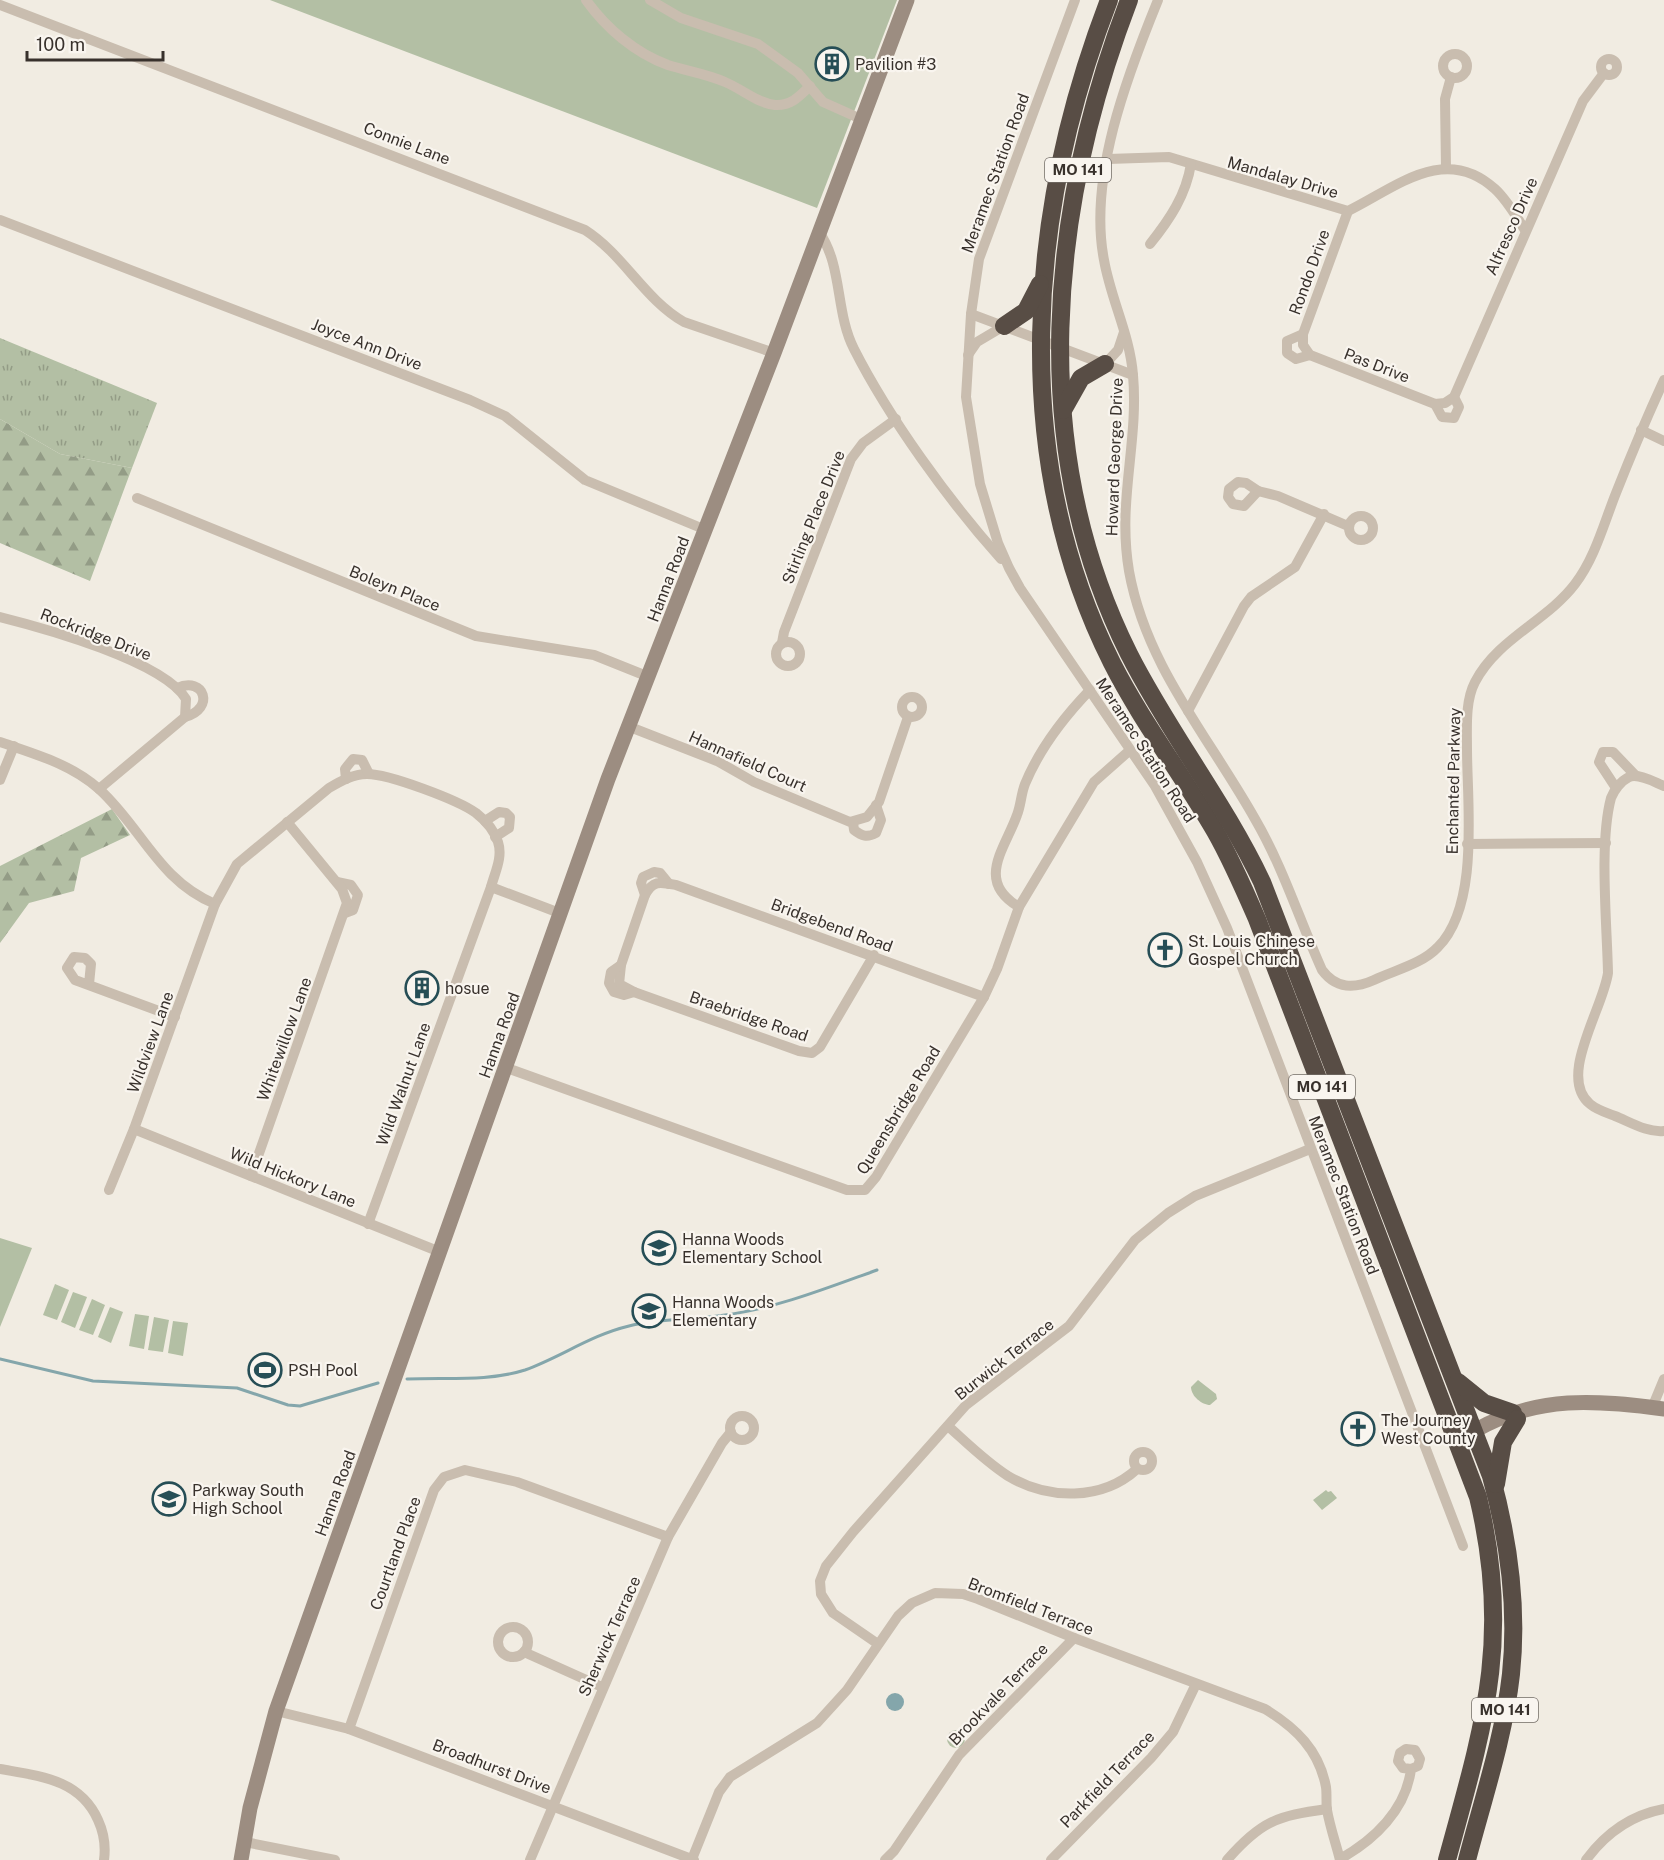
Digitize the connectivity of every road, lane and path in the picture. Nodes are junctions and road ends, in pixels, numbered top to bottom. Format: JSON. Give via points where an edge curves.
{"nodes":[{"id":1,"x":586,"y":0,"type":"edge"},
{"id":2,"x":650,"y":0,"type":"edge"},
{"id":3,"x":906,"y":0,"type":"edge"},
{"id":4,"x":1075,"y":0,"type":"edge"},
{"id":5,"x":1109,"y":0,"type":"edge"},
{"id":6,"x":1129,"y":0,"type":"edge"},
{"id":7,"x":1158,"y":0,"type":"edge"},
{"id":8,"x":0,"y":5,"type":"edge"},
{"id":9,"x":1604,"y":73,"type":"dead end"},
{"id":10,"x":1451,"y":77,"type":"dead end"},
{"id":11,"x":810,"y":86,"type":"junction"},
{"id":12,"x":861,"y":119,"type":"junction"},
{"id":13,"x":1108,"y":159,"type":"junction"},
{"id":14,"x":1191,"y":164,"type":"junction"},
{"id":15,"x":1446,"y":168,"type":"junction"},
{"id":16,"x":1348,"y":211,"type":"junction"},
{"id":17,"x":0,"y":220,"type":"edge"},
{"id":18,"x":1525,"y":230,"type":"junction"},
{"id":19,"x":819,"y":232,"type":"junction"},
{"id":20,"x":1150,"y":244,"type":"dead end"},
{"id":21,"x":1044,"y":277,"type":"junction"},
{"id":22,"x":971,"y":314,"type":"junction"},
{"id":23,"x":1004,"y":326,"type":"junction"},
{"id":24,"x":1125,"y":329,"type":"junction"},
{"id":25,"x":1303,"y":339,"type":"junction"},
{"id":26,"x":1041,"y":340,"type":"junction"},
{"id":27,"x":1059,"y":347,"type":"junction"},
{"id":28,"x":774,"y":353,"type":"junction"},
{"id":29,"x":968,"y":355,"type":"junction"},
{"id":30,"x":1310,"y":355,"type":"junction"},
{"id":31,"x":1105,"y":364,"type":"junction"},
{"id":32,"x":1133,"y":375,"type":"junction"},
{"id":33,"x":1664,"y":380,"type":"edge"},
{"id":34,"x":1445,"y":401,"type":"joint"},
{"id":35,"x":1062,"y":412,"type":"junction"},
{"id":36,"x":896,"y":419,"type":"junction"},
{"id":37,"x":1641,"y":430,"type":"junction"},
{"id":38,"x":1664,"y":441,"type":"edge"},
{"id":39,"x":1258,"y":491,"type":"dead end"},
{"id":40,"x":137,"y":498,"type":"dead end"},
{"id":41,"x":1324,"y":514,"type":"junction"},
{"id":42,"x":1348,"y":526,"type":"dead end"},
{"id":43,"x":706,"y":530,"type":"junction"},
{"id":44,"x":1009,"y":568,"type":"junction"},
{"id":45,"x":0,"y":617,"type":"edge"},
{"id":46,"x":782,"y":643,"type":"dead end"},
{"id":47,"x":649,"y":676,"type":"junction"},
{"id":48,"x":177,"y":688,"type":"junction"},
{"id":49,"x":1090,"y":690,"type":"junction"},
{"id":50,"x":1188,"y":711,"type":"junction"},
{"id":51,"x":185,"y":717,"type":"junction"},
{"id":52,"x":908,"y":717,"type":"dead end"},
{"id":53,"x":630,"y":727,"type":"junction"},
{"id":54,"x":0,"y":742,"type":"edge"},
{"id":55,"x":14,"y":746,"type":"junction"},
{"id":56,"x":1130,"y":751,"type":"junction"},
{"id":57,"x":369,"y":774,"type":"junction"},
{"id":58,"x":1636,"y":776,"type":"junction"},
{"id":59,"x":346,"y":779,"type":"junction"},
{"id":60,"x":0,"y":780,"type":"edge"},
{"id":61,"x":1664,"y":786,"type":"edge"},
{"id":62,"x":1616,"y":788,"type":"junction"},
{"id":63,"x":99,"y":789,"type":"junction"},
{"id":64,"x":876,"y":805,"type":"junction"},
{"id":65,"x":484,"y":821,"type":"junction"},
{"id":66,"x":287,"y":822,"type":"junction"},
{"id":67,"x":853,"y":822,"type":"junction"},
{"id":68,"x":495,"y":837,"type":"junction"},
{"id":69,"x":1606,"y":843,"type":"junction"},
{"id":70,"x":1467,"y":844,"type":"junction"},
{"id":71,"x":491,"y":887,"type":"junction"},
{"id":72,"x":215,"y":904,"type":"junction"},
{"id":73,"x":1019,"y":908,"type":"junction"},
{"id":74,"x":562,"y":914,"type":"junction"},
{"id":75,"x":874,"y":955,"type":"junction"},
{"id":76,"x":621,"y":965,"type":"junction"},
{"id":77,"x":1336,"y":983,"type":"joint"},
{"id":78,"x":89,"y":984,"type":"dead end"},
{"id":79,"x":620,"y":984,"type":"joint"},
{"id":80,"x":634,"y":992,"type":"junction"},
{"id":81,"x":984,"y":997,"type":"junction"},
{"id":82,"x":175,"y":1017,"type":"junction"},
{"id":83,"x":507,"y":1068,"type":"junction"},
{"id":84,"x":134,"y":1129,"type":"junction"},
{"id":85,"x":1664,"y":1131,"type":"edge"},
{"id":86,"x":1310,"y":1149,"type":"junction"},
{"id":87,"x":251,"y":1176,"type":"junction"},
{"id":88,"x":109,"y":1190,"type":"dead end"},
{"id":89,"x":368,"y":1224,"type":"junction"},
{"id":90,"x":440,"y":1252,"type":"junction"},
{"id":91,"x":1455,"y":1378,"type":"junction"},
{"id":92,"x":1664,"y":1379,"type":"edge"},
{"id":93,"x":1658,"y":1409,"type":"edge"},
{"id":94,"x":1515,"y":1416,"type":"junction"},
{"id":95,"x":948,"y":1426,"type":"junction"},
{"id":96,"x":1476,"y":1430,"type":"junction"},
{"id":97,"x":731,"y":1432,"type":"dead end"},
{"id":98,"x":1457,"y":1436,"type":"junction"},
{"id":99,"x":1137,"y":1469,"type":"dead end"},
{"id":100,"x":1495,"y":1488,"type":"junction"},
{"id":101,"x":668,"y":1537,"type":"junction"},
{"id":102,"x":1463,"y":1546,"type":"dead end"},
{"id":103,"x":1074,"y":1638,"type":"junction"},
{"id":104,"x":878,"y":1644,"type":"junction"},
{"id":105,"x":524,"y":1652,"type":"dead end"},
{"id":106,"x":1196,"y":1684,"type":"junction"},
{"id":107,"x":602,"y":1687,"type":"junction"},
{"id":108,"x":276,"y":1711,"type":"junction"},
{"id":109,"x":349,"y":1729,"type":"junction"},
{"id":110,"x":1411,"y":1769,"type":"dead end"},
{"id":111,"x":0,"y":1770,"type":"edge"},
{"id":112,"x":554,"y":1806,"type":"junction"},
{"id":113,"x":1327,"y":1809,"type":"junction"},
{"id":114,"x":1664,"y":1809,"type":"edge"},
{"id":115,"x":244,"y":1842,"type":"junction"},
{"id":116,"x":105,"y":1860,"type":"edge"},
{"id":117,"x":242,"y":1860,"type":"edge"},
{"id":118,"x":335,"y":1860,"type":"edge"},
{"id":119,"x":530,"y":1860,"type":"edge"},
{"id":120,"x":693,"y":1860,"type":"edge"},
{"id":121,"x":885,"y":1860,"type":"edge"},
{"id":122,"x":1051,"y":1860,"type":"edge"},
{"id":123,"x":1227,"y":1860,"type":"edge"},
{"id":124,"x":1340,"y":1860,"type":"edge"},
{"id":125,"x":1448,"y":1860,"type":"edge"},
{"id":126,"x":1467,"y":1860,"type":"edge"},
{"id":127,"x":1586,"y":1860,"type":"edge"}],
"edges":[{"from":1,"to":11,"type":"street","via":[[606,25],[644,53],[723,81],[757,99],[787,104]]},
{"from":2,"to":11,"type":"street","via":[[681,18],[758,44],[782,59]]},
{"from":3,"to":12,"type":"street","name":"Hanna Road"},
{"from":4,"to":22,"type":"street","name":"Meramec Station Road","via":[[986,235]]},
{"from":5,"to":21,"type":"highway","number":"MO 141","via":[[1063,150]]},
{"from":6,"to":27,"type":"highway","number":"MO 141","via":[[1098,88],[1076,183],[1062,280]]},
{"from":7,"to":13,"type":"street","name":"Howard George Drive","via":[[1129,78]]},
{"from":8,"to":28,"type":"street","name":"Connie Lane","via":[[585,230],[606,244],[673,315]]},
{"from":9,"to":18,"type":"street","name":"Alfresco Drive","via":[[1583,101]]},
{"from":10,"to":15,"type":"street","via":[[1445,99]]},
{"from":11,"to":12,"type":"street","via":[[830,106]]},
{"from":12,"to":19,"type":"street","name":"Hanna Road"},
{"from":13,"to":14,"type":"street","name":"Mandalay Drive","via":[[1150,156]]},
{"from":13,"to":24,"type":"street","name":"Howard George Drive","via":[[1101,203],[1101,239],[1107,275]]},
{"from":14,"to":16,"type":"street","name":"Mandalay Drive"},
{"from":14,"to":20,"type":"street","via":[[1177,206]]},
{"from":15,"to":16,"type":"street","name":"Mandalay Drive","via":[[1402,182]]},
{"from":15,"to":18,"type":"street","via":[[1462,170],[1495,189]]},
{"from":16,"to":25,"type":"street","name":"Rondo Drive"},
{"from":17,"to":43,"type":"street","name":"Joyce Ann Drive","via":[[470,400],[505,416],[585,480]]},
{"from":18,"to":34,"type":"street","name":"Alfresco Drive"},
{"from":19,"to":28,"type":"street","name":"Hanna Road"},
{"from":19,"to":36,"type":"street","via":[[832,256],[853,348]]},
{"from":21,"to":23,"type":"highway","via":[[1026,311]]},
{"from":21,"to":26,"type":"highway","number":"MO 141"},
{"from":22,"to":23,"type":"street"},
{"from":22,"to":29,"type":"street","name":"Meramec Station Road"},
{"from":23,"to":26,"type":"street"},
{"from":23,"to":29,"type":"street","via":[[977,342]]},
{"from":24,"to":31,"type":"street","via":[[1118,351]]},
{"from":24,"to":32,"type":"street","name":"Howard George Drive"},
{"from":25,"to":30,"type":"street"},
{"from":25,"to":30,"type":"street","name":"Rondo Drive","via":[[1287,341],[1287,353],[1296,359]]},
{"from":26,"to":27,"type":"street"},
{"from":26,"to":98,"type":"highway","number":"MO 141","via":[[1043,410],[1051,475],[1065,539],[1086,602],[1127,691],[1215,831],[1245,890]]},
{"from":27,"to":31,"type":"street"},
{"from":27,"to":35,"type":"highway","number":"MO 141"},
{"from":28,"to":43,"type":"street","name":"Hanna Road"},
{"from":29,"to":44,"type":"street","name":"Meramec Station Road","via":[[966,397],[980,484]]},
{"from":30,"to":34,"type":"street","name":"Pas Drive"},
{"from":31,"to":32,"type":"street"},
{"from":31,"to":35,"type":"highway","via":[[1081,378]]},
{"from":32,"to":50,"type":"street","name":"Howard George Drive","via":[[1125,491],[1129,569],[1146,630],[1164,673]]},
{"from":33,"to":37,"type":"street","name":"Enchanted Parkway"},
{"from":35,"to":91,"type":"highway","number":"MO 141","via":[[1076,502],[1107,603],[1144,682],[1232,824],[1262,882]]},
{"from":36,"to":44,"type":"street","via":[[970,524]]},
{"from":36,"to":46,"type":"street","name":"Stirling Place Drive","via":[[863,443],[851,459]]},
{"from":37,"to":38,"type":"street"},
{"from":37,"to":70,"type":"street","name":"Enchanted Parkway","via":[[1583,573],[1563,598],[1488,662],[1473,684],[1467,722]]},
{"from":39,"to":41,"type":"street"},
{"from":40,"to":47,"type":"street","name":"Boleyn Place","via":[[469,633],[594,655]]},
{"from":41,"to":42,"type":"street"},
{"from":41,"to":50,"type":"street","via":[[1295,567],[1244,606]]},
{"from":43,"to":47,"type":"street","name":"Hanna Road"},
{"from":44,"to":49,"type":"street","name":"Meramec Station Road"},
{"from":45,"to":48,"type":"street","name":"Rockridge Drive","via":[[50,630],[115,655]]},
{"from":47,"to":53,"type":"street","name":"Hanna Road"},
{"from":48,"to":51,"type":"street","name":"Rockridge Drive","via":[[186,699]]},
{"from":48,"to":51,"type":"street","name":"Rockridge Drive","via":[[194,685],[204,698],[202,706]]},
{"from":49,"to":56,"type":"street","name":"Meramec Station Road"},
{"from":49,"to":73,"type":"street","via":[[1064,717],[1027,779],[998,857],[999,888]]},
{"from":50,"to":77,"type":"street","name":"Howard George Drive","via":[[1269,844],[1322,970]]},
{"from":51,"to":63,"type":"street"},
{"from":52,"to":64,"type":"street","name":"Hannafield Court"},
{"from":53,"to":67,"type":"street","name":"Hannafield Court"},
{"from":53,"to":74,"type":"street","name":"Hanna Road"},
{"from":54,"to":55,"type":"street"},
{"from":55,"to":60,"type":"street"},
{"from":55,"to":63,"type":"street","via":[[61,764]]},
{"from":56,"to":73,"type":"street","name":"Queensbridge Road","via":[[1094,782]]},
{"from":56,"to":86,"type":"street","name":"Meramec Station Road","via":[[1176,821],[1227,928]]},
{"from":57,"to":59,"type":"street"},
{"from":57,"to":59,"type":"street","via":[[362,760],[353,759],[345,769]]},
{"from":57,"to":65,"type":"street","via":[[408,784],[466,808]]},
{"from":58,"to":61,"type":"street"},
{"from":58,"to":62,"type":"street","via":[[1628,777]]},
{"from":58,"to":62,"type":"street","via":[[1613,752],[1603,752],[1599,762]]},
{"from":59,"to":66,"type":"street","name":"Wildview Lane"},
{"from":62,"to":69,"type":"street"},
{"from":63,"to":72,"type":"street","via":[[159,865],[184,887]]},
{"from":64,"to":67,"type":"street","via":[[867,818]]},
{"from":64,"to":67,"type":"street","name":"Hannafield Court","via":[[881,820],[876,833],[861,835],[854,830]]},
{"from":65,"to":68,"type":"street"},
{"from":65,"to":68,"type":"street","via":[[499,812],[510,817],[509,828]]},
{"from":66,"to":72,"type":"street","name":"Wildview Lane","via":[[237,864]]},
{"from":66,"to":87,"type":"street","name":"Whitewillow Lane","via":[[346,896],[345,913]]},
{"from":68,"to":71,"type":"street","name":"Wild Walnut Lane","via":[[500,853]]},
{"from":69,"to":70,"type":"street"},
{"from":69,"to":85,"type":"street","via":[[1608,973],[1577,1066],[1576,1080],[1581,1095],[1590,1104],[1646,1128]]},
{"from":70,"to":77,"type":"street","name":"Enchanted Parkway","via":[[1462,897],[1440,946],[1417,962],[1359,986]]},
{"from":71,"to":74,"type":"street"},
{"from":71,"to":89,"type":"street","name":"Wild Walnut Lane"},
{"from":72,"to":82,"type":"street","name":"Wildview Lane"},
{"from":73,"to":81,"type":"street","name":"Queensbridge Road"},
{"from":74,"to":83,"type":"street","name":"Hanna Road"},
{"from":75,"to":76,"type":"street","name":"Bridgebend Road","via":[[657,882],[650,885],[645,895]]},
{"from":75,"to":80,"type":"street","name":"Braebridge Road","via":[[820,1047],[812,1053]]},
{"from":75,"to":81,"type":"street","name":"Bridgebend Road"},
{"from":76,"to":79,"type":"street","name":"Bridgebend Road"},
{"from":76,"to":80,"type":"street","name":"Braebridge Road","via":[[611,972],[609,983],[614,992]]},
{"from":78,"to":82,"type":"street"},
{"from":79,"to":80,"type":"street","name":"Braebridge Road"},
{"from":81,"to":83,"type":"street","name":"Queensbridge Road","via":[[865,1190],[858,1191]]},
{"from":82,"to":84,"type":"street","name":"Wildview Lane"},
{"from":83,"to":90,"type":"street","name":"Hanna Road"},
{"from":84,"to":87,"type":"street","name":"Wild Hickory Lane"},
{"from":84,"to":88,"type":"street","name":"Wildview Lane"},
{"from":86,"to":95,"type":"street","name":"Burwick Terrace","via":[[1195,1196],[1168,1213],[1135,1240],[1069,1326],[966,1405]]},
{"from":86,"to":102,"type":"street","name":"Meramec Station Road"},
{"from":87,"to":89,"type":"street","name":"Wild Hickory Lane"},
{"from":89,"to":90,"type":"street","name":"Wild Hickory Lane"},
{"from":90,"to":108,"type":"street","name":"Hanna Road"},
{"from":91,"to":94,"type":"highway","via":[[1484,1403]]},
{"from":91,"to":96,"type":"highway","number":"MO 141"},
{"from":92,"to":93,"type":"street"},
{"from":93,"to":94,"type":"street","via":[[1606,1402],[1553,1403]]},
{"from":94,"to":96,"type":"street"},
{"from":94,"to":100,"type":"highway","via":[[1503,1442]]},
{"from":95,"to":99,"type":"street","via":[[1009,1476],[1049,1491],[1101,1490],[1123,1481]]},
{"from":95,"to":104,"type":"street","name":"Burwick Terrace","via":[[853,1532],[826,1566],[820,1581],[821,1594],[833,1614]]},
{"from":96,"to":98,"type":"street"},
{"from":96,"to":100,"type":"highway","number":"MO 141"},
{"from":97,"to":101,"type":"street","name":"Sherwick Terrace"},
{"from":98,"to":125,"type":"highway","number":"MO 141","via":[[1486,1529],[1495,1628],[1483,1727]]},
{"from":100,"to":126,"type":"highway","number":"MO 141","via":[[1511,1576],[1513,1641],[1506,1707]]},
{"from":101,"to":107,"type":"street","name":"Sherwick Terrace"},
{"from":101,"to":109,"type":"street","name":"Courtland Place","via":[[517,1482],[465,1470],[444,1477],[434,1490]]},
{"from":103,"to":104,"type":"street","name":"Bromfield Terrace","via":[[978,1599],[944,1592],[912,1603]]},
{"from":103,"to":106,"type":"street","name":"Bromfield Terrace"},
{"from":103,"to":121,"type":"street","name":"Brookvale Terrace","via":[[965,1747]]},
{"from":104,"to":120,"type":"street","name":"Bromfield Terrace","via":[[847,1690],[817,1723],[730,1777],[719,1792]]},
{"from":105,"to":107,"type":"street"},
{"from":106,"to":113,"type":"street","name":"Bromfield Terrace","via":[[1265,1709],[1298,1732],[1319,1763]]},
{"from":106,"to":122,"type":"street","name":"Parkfield Terrace","via":[[1173,1732]]},
{"from":107,"to":112,"type":"street","name":"Sherwick Terrace"},
{"from":108,"to":109,"type":"street","name":"Broadhurst Drive"},
{"from":108,"to":115,"type":"street","name":"Hanna Road"},
{"from":109,"to":112,"type":"street","name":"Broadhurst Drive"},
{"from":110,"to":124,"type":"street","via":[[1408,1791],[1394,1813],[1369,1841]]},
{"from":111,"to":116,"type":"street","via":[[53,1780],[82,1796],[103,1832]]},
{"from":112,"to":119,"type":"street","name":"Sherwick Terrace"},
{"from":112,"to":120,"type":"street","name":"Broadhurst Drive"},
{"from":113,"to":123,"type":"street","via":[[1276,1819],[1251,1833]]},
{"from":113,"to":124,"type":"street","name":"Bromfield Terrace"},
{"from":114,"to":127,"type":"street","via":[[1613,1831]]},
{"from":115,"to":117,"type":"street","name":"Hanna Road"},
{"from":115,"to":118,"type":"street"}]}
